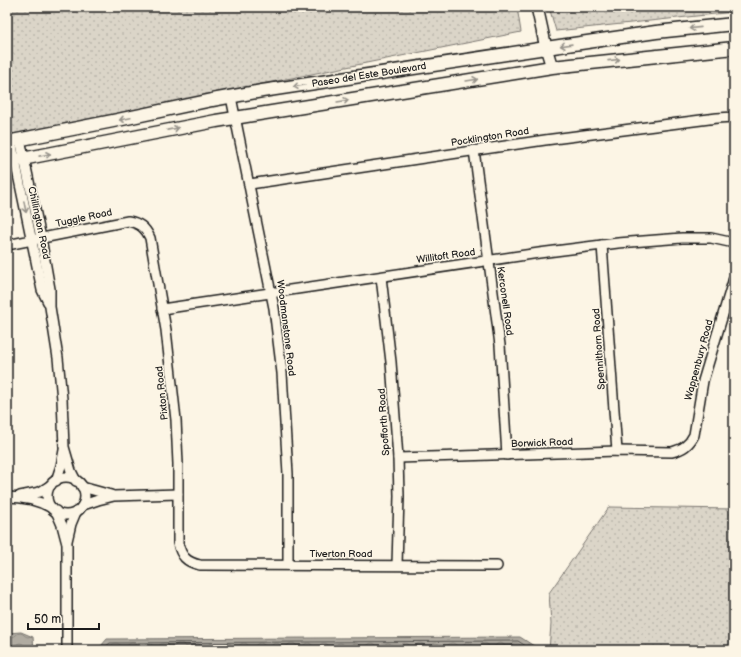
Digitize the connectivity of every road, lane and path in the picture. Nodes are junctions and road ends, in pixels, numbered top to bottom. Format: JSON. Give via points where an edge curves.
{"nodes":[{"id":1,"x":537,"y":7,"type":"edge"},
{"id":2,"x":734,"y":24,"type":"edge"},
{"id":3,"x":546,"y":48,"type":"junction"},
{"id":4,"x":734,"y":48,"type":"edge"},
{"id":5,"x":552,"y":67,"type":"junction"},
{"id":6,"x":231,"y":97,"type":"junction"},
{"id":7,"x":734,"y":117,"type":"edge"},
{"id":8,"x":236,"y":118,"type":"junction"},
{"id":9,"x":13,"y":141,"type":"edge"},
{"id":10,"x":474,"y":150,"type":"junction"},
{"id":11,"x":15,"y":161,"type":"edge"},
{"id":12,"x":250,"y":184,"type":"junction"},
{"id":13,"x":142,"y":226,"type":"joint"},
{"id":14,"x":36,"y":239,"type":"junction"},
{"id":15,"x":734,"y":243,"type":"edge"},
{"id":16,"x":7,"y":245,"type":"edge"},
{"id":17,"x":602,"y":245,"type":"junction"},
{"id":18,"x":488,"y":261,"type":"junction"},
{"id":19,"x":380,"y":277,"type":"junction"},
{"id":20,"x":734,"y":278,"type":"edge"},
{"id":21,"x":272,"y":293,"type":"junction"},
{"id":22,"x":162,"y":310,"type":"junction"},
{"id":23,"x":64,"y":447,"type":"junction"},
{"id":24,"x":685,"y":447,"type":"joint"},
{"id":25,"x":617,"y":451,"type":"junction"},
{"id":26,"x":507,"y":455,"type":"junction"},
{"id":27,"x":398,"y":458,"type":"junction"},
{"id":28,"x":54,"y":483,"type":"junction"},
{"id":29,"x":79,"y":484,"type":"junction"},
{"id":30,"x":178,"y":494,"type":"junction"},
{"id":31,"x":114,"y":496,"type":"junction"},
{"id":32,"x":7,"y":497,"type":"edge"},
{"id":33,"x":17,"y":497,"type":"junction"},
{"id":34,"x":79,"y":509,"type":"junction"},
{"id":35,"x":54,"y":510,"type":"junction"},
{"id":36,"x":67,"y":544,"type":"junction"},
{"id":37,"x":187,"y":560,"type":"joint"},
{"id":38,"x":288,"y":565,"type":"junction"},
{"id":39,"x":397,"y":566,"type":"junction"},
{"id":40,"x":497,"y":566,"type":"dead end"},
{"id":41,"x":67,"y":650,"type":"edge"}],
"edges":[{"from":1,"to":3,"type":"street"},
{"from":2,"to":3,"type":"main road","name":"Paseo del Este Boulevard","one_way":true},
{"from":3,"to":5,"type":"street"},
{"from":3,"to":6,"type":"main road","name":"Paseo del Este Boulevard","one_way":true},
{"from":5,"to":4,"type":"main road","one_way":true},
{"from":8,"to":5,"type":"main road","one_way":true},
{"from":6,"to":8,"type":"street","name":"Woodmanstone Road"},
{"from":6,"to":9,"type":"main road","name":"Paseo del Este Boulevard","one_way":true},
{"from":7,"to":10,"type":"street","name":"Pocklington Road"},
{"from":11,"to":8,"type":"main road","one_way":true},
{"from":8,"to":12,"type":"street","name":"Woodmanstone Road"},
{"from":9,"to":11,"type":"street","name":"Chillington Road"},
{"from":10,"to":12,"type":"street","name":"Pocklington Road"},
{"from":10,"to":18,"type":"street","name":"Kerconell Road"},
{"from":11,"to":14,"type":"street","name":"Chillington Road"},
{"from":12,"to":21,"type":"street","name":"Woodmanstone Road"},
{"from":13,"to":14,"type":"street","name":"Tuggle Road","via":[[128,220]]},
{"from":13,"to":22,"type":"street","name":"Pixton Road","via":[[150,238]]},
{"from":14,"to":16,"type":"street","name":"Tuggle Road"},
{"from":14,"to":23,"type":"street","name":"Chillington Road","via":[[50,289],[50,307],[59,365]]},
{"from":15,"to":17,"type":"street","name":"Willitoft Road","via":[[711,238],[682,238]]},
{"from":17,"to":18,"type":"street","name":"Willitoft Road"},
{"from":17,"to":25,"type":"street","name":"Spennithorn Road"},
{"from":18,"to":19,"type":"street","name":"Willitoft Road"},
{"from":18,"to":26,"type":"street","name":"Kerconell Road","via":[[500,345]]},
{"from":19,"to":21,"type":"street","name":"Willitoft Road"},
{"from":19,"to":27,"type":"street","name":"Spofforth Road","via":[[391,362]]},
{"from":20,"to":24,"type":"street","name":"Wappenbury Road","via":[[703,381],[694,435]]},
{"from":21,"to":22,"type":"street","name":"Willitoft Road"},
{"from":21,"to":38,"type":"street","name":"Woodmanstone Road","via":[[282,373],[287,451]]},
{"from":22,"to":30,"type":"street","name":"Pixton Road","via":[[176,420]]},
{"from":23,"to":28,"type":"street","name":"Chillington Road","via":[[60,470]]},
{"from":23,"to":29,"type":"street","name":"Chillington Road","via":[[71,471]]},
{"from":24,"to":25,"type":"street","name":"Borwick Road","via":[[672,452]]},
{"from":25,"to":26,"type":"street","name":"Borwick Road"},
{"from":26,"to":27,"type":"street","name":"Borwick Road"},
{"from":27,"to":39,"type":"street","name":"Spofforth Road"},
{"from":28,"to":29,"type":"street","via":[[63,478],[70,478]]},
{"from":28,"to":33,"type":"street","via":[[40,492]]},
{"from":28,"to":35,"type":"street","via":[[48,492]]},
{"from":29,"to":31,"type":"street"},
{"from":29,"to":34,"type":"street","via":[[85,496]]},
{"from":30,"to":31,"type":"street"},
{"from":30,"to":37,"type":"street","name":"Pixton Road","via":[[178,542],[179,549]]},
{"from":31,"to":34,"type":"street"},
{"from":32,"to":33,"type":"street"},
{"from":33,"to":35,"type":"street","via":[[37,501]]},
{"from":34,"to":35,"type":"street","via":[[73,514],[66,515]]},
{"from":34,"to":36,"type":"street","via":[[71,524]]},
{"from":35,"to":36,"type":"street","via":[[60,520]]},
{"from":36,"to":41,"type":"street"},
{"from":37,"to":38,"type":"street","name":"Tiverton Road","via":[[200,565]]},
{"from":38,"to":39,"type":"street","name":"Tiverton Road"},
{"from":39,"to":40,"type":"street","name":"Tiverton Road"}]}
